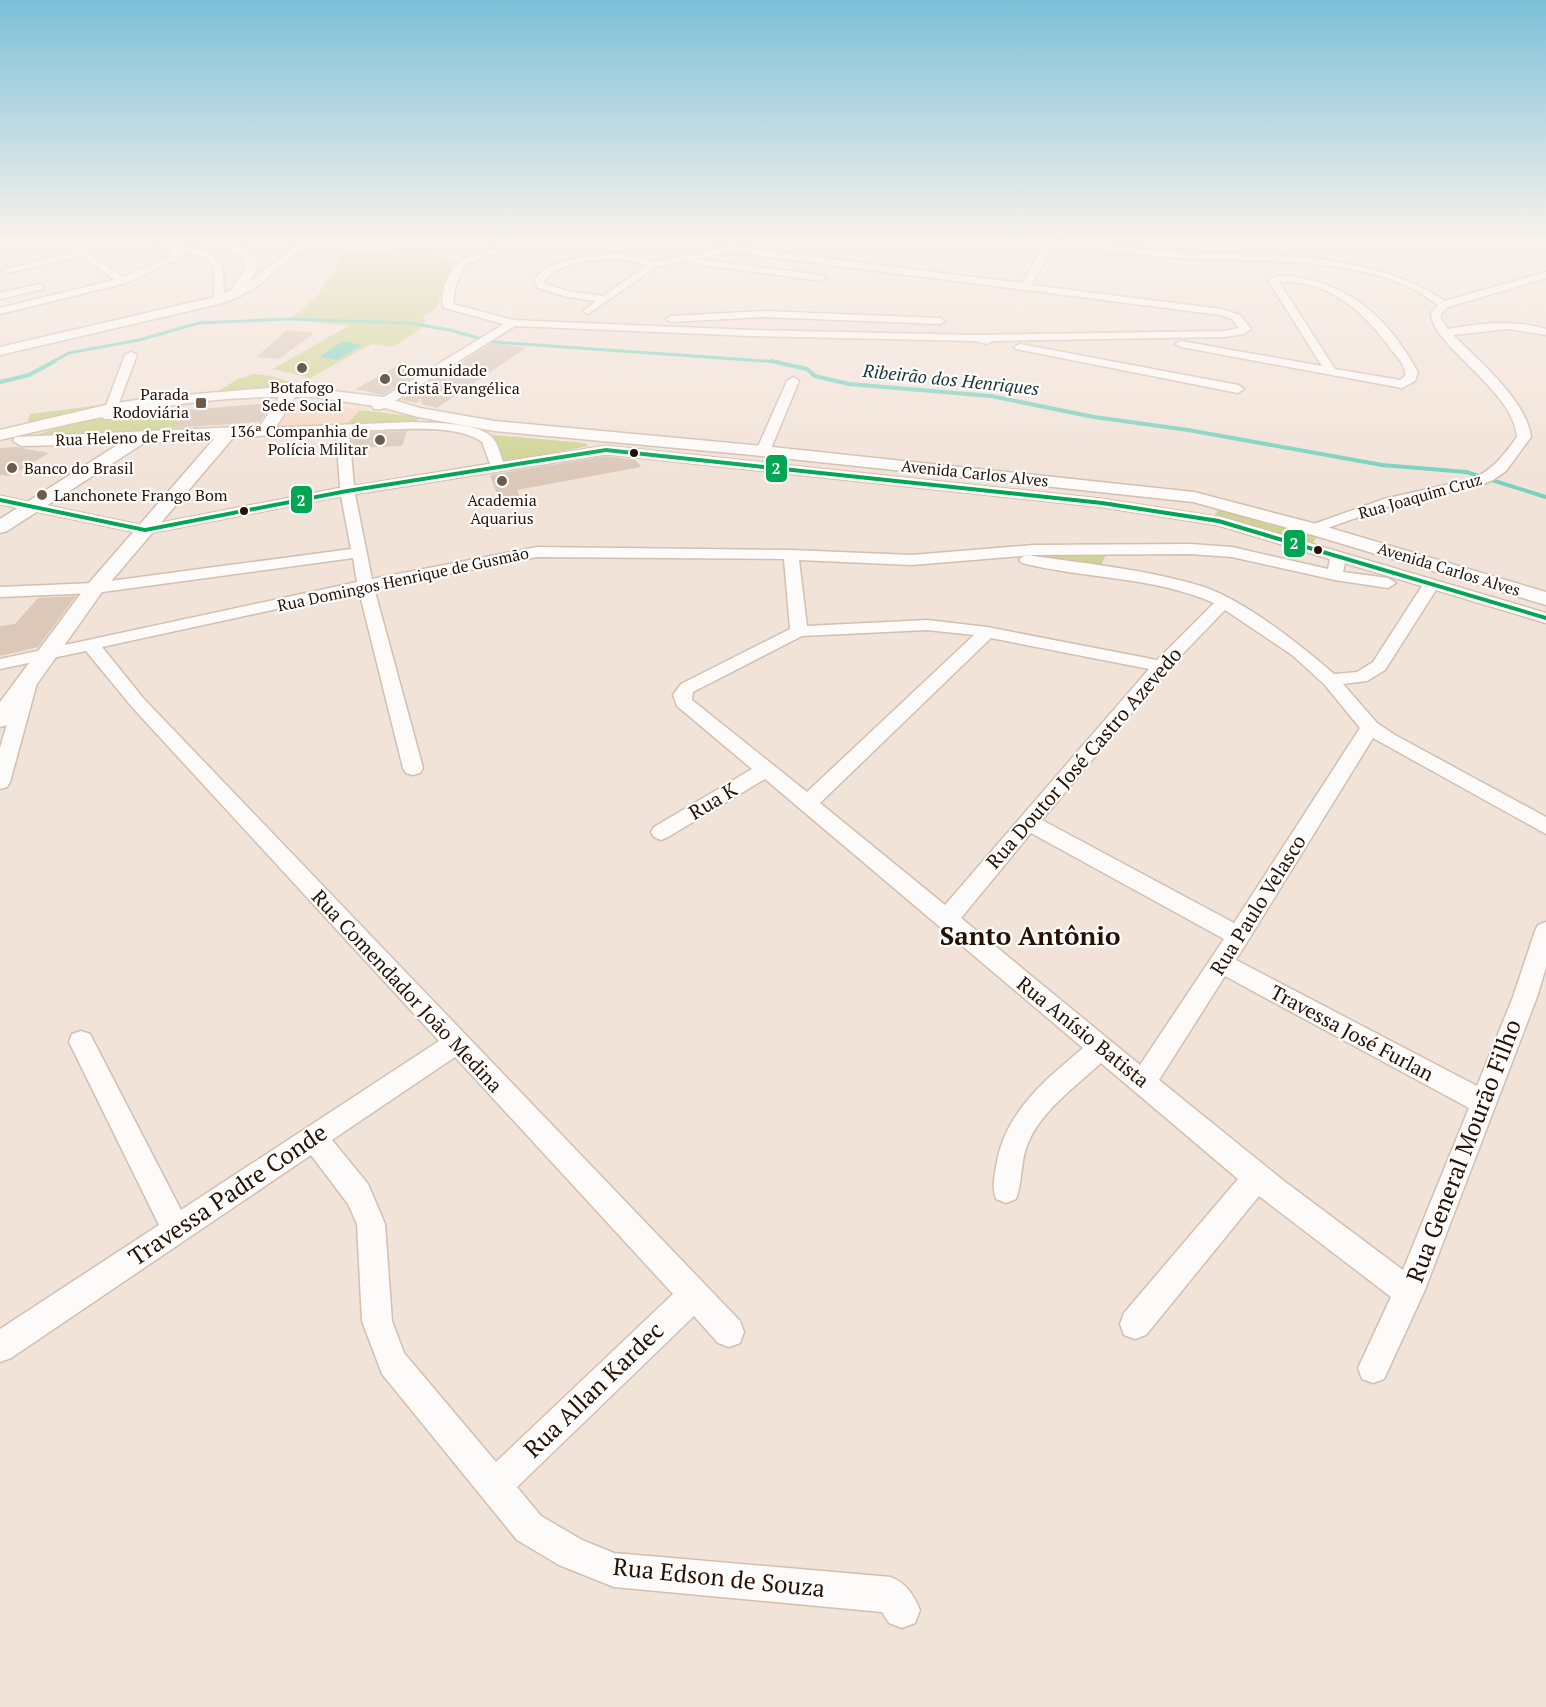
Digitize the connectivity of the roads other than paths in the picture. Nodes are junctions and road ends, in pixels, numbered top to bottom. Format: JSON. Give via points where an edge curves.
{"nodes":[{"id":1,"x":152,"y":316,"type":"edge"},
{"id":2,"x":484,"y":316,"type":"edge"},
{"id":3,"x":725,"y":316,"type":"edge"},
{"id":4,"x":790,"y":316,"type":"edge"},
{"id":5,"x":1234,"y":316,"type":"edge"},
{"id":6,"x":1295,"y":316,"type":"edge"},
{"id":7,"x":1371,"y":316,"type":"edge"},
{"id":8,"x":1436,"y":316,"type":"edge"},
{"id":9,"x":940,"y":321,"type":"dead end"},
{"id":10,"x":513,"y":323,"type":"junction"},
{"id":11,"x":596,"y":327,"type":"junction"},
{"id":12,"x":1546,"y":332,"type":"edge"},
{"id":13,"x":1445,"y":333,"type":"junction"},
{"id":14,"x":1142,"y":336,"type":"junction"},
{"id":15,"x":975,"y":338,"type":"junction"},
{"id":16,"x":0,"y":351,"type":"edge"},
{"id":17,"x":131,"y":355,"type":"dead end"},
{"id":18,"x":1331,"y":371,"type":"junction"},
{"id":19,"x":793,"y":381,"type":"dead end"},
{"id":20,"x":1238,"y":389,"type":"dead end"},
{"id":21,"x":288,"y":395,"type":"junction"},
{"id":22,"x":384,"y":405,"type":"junction"},
{"id":23,"x":110,"y":409,"type":"junction"},
{"id":24,"x":342,"y":429,"type":"junction"},
{"id":25,"x":265,"y":431,"type":"junction"},
{"id":26,"x":227,"y":434,"type":"junction"},
{"id":27,"x":3,"y":436,"type":"edge"},
{"id":28,"x":140,"y":438,"type":"junction"},
{"id":29,"x":607,"y":444,"type":"junction"},
{"id":30,"x":764,"y":450,"type":"junction"},
{"id":31,"x":497,"y":466,"type":"junction"},
{"id":32,"x":347,"y":492,"type":"junction"},
{"id":33,"x":0,"y":500,"type":"edge"},
{"id":34,"x":32,"y":507,"type":"junction"},
{"id":35,"x":0,"y":527,"type":"edge"},
{"id":36,"x":1313,"y":529,"type":"junction"},
{"id":37,"x":145,"y":530,"type":"junction"},
{"id":38,"x":361,"y":552,"type":"junction"},
{"id":39,"x":791,"y":555,"type":"junction"},
{"id":40,"x":991,"y":555,"type":"junction"},
{"id":41,"x":1338,"y":557,"type":"junction"},
{"id":42,"x":1335,"y":575,"type":"junction"},
{"id":43,"x":366,"y":586,"type":"junction"},
{"id":44,"x":95,"y":588,"type":"junction"},
{"id":45,"x":1429,"y":588,"type":"junction"},
{"id":46,"x":0,"y":592,"type":"edge"},
{"id":47,"x":1457,"y":592,"type":"junction"},
{"id":48,"x":1546,"y":599,"type":"edge"},
{"id":49,"x":1224,"y":602,"type":"junction"},
{"id":50,"x":1546,"y":618,"type":"edge"},
{"id":51,"x":799,"y":631,"type":"junction"},
{"id":52,"x":987,"y":632,"type":"junction"},
{"id":53,"x":91,"y":645,"type":"junction"},
{"id":54,"x":48,"y":654,"type":"junction"},
{"id":55,"x":0,"y":664,"type":"edge"},
{"id":56,"x":1161,"y":666,"type":"junction"},
{"id":57,"x":1330,"y":680,"type":"junction"},
{"id":58,"x":28,"y":683,"type":"junction"},
{"id":59,"x":0,"y":719,"type":"edge"},
{"id":60,"x":1370,"y":727,"type":"junction"},
{"id":61,"x":413,"y":768,"type":"dead end"},
{"id":62,"x":765,"y":770,"type":"junction"},
{"id":63,"x":1,"y":775,"type":"edge"},
{"id":64,"x":806,"y":804,"type":"junction"},
{"id":65,"x":1029,"y":822,"type":"junction"},
{"id":66,"x":1546,"y":826,"type":"edge"},
{"id":67,"x":661,"y":832,"type":"dead end"},
{"id":68,"x":948,"y":918,"type":"junction"},
{"id":69,"x":1546,"y":931,"type":"edge"},
{"id":70,"x":1238,"y":936,"type":"junction"},
{"id":71,"x":1221,"y":963,"type":"junction"},
{"id":72,"x":81,"y":1042,"type":"dead end"},
{"id":73,"x":456,"y":1044,"type":"junction"},
{"id":74,"x":1102,"y":1047,"type":"junction"},
{"id":75,"x":1144,"y":1081,"type":"junction"},
{"id":76,"x":1483,"y":1102,"type":"junction"},
{"id":77,"x":313,"y":1137,"type":"junction"},
{"id":78,"x":1257,"y":1177,"type":"junction"},
{"id":79,"x":1005,"y":1189,"type":"dead end"},
{"id":80,"x":176,"y":1229,"type":"junction"},
{"id":81,"x":1409,"y":1292,"type":"junction"},
{"id":82,"x":695,"y":1294,"type":"junction"},
{"id":83,"x":1135,"y":1324,"type":"dead end"},
{"id":84,"x":729,"y":1332,"type":"dead end"},
{"id":85,"x":0,"y":1347,"type":"edge"},
{"id":86,"x":1373,"y":1368,"type":"dead end"},
{"id":87,"x":493,"y":1487,"type":"junction"},
{"id":88,"x":902,"y":1610,"type":"dead end"}],
"edges":[{"from":1,"to":16,"type":"main road"},
{"from":2,"to":10,"type":"street"},
{"from":3,"to":11,"type":"street"},
{"from":4,"to":9,"type":"street"},
{"from":5,"to":14,"type":"street","via":[[1246,329]]},
{"from":6,"to":18,"type":"street"},
{"from":7,"to":18,"type":"street","via":[[1412,372],[1411,378],[1402,384]]},
{"from":8,"to":13,"type":"street"},
{"from":10,"to":11,"type":"street"},
{"from":10,"to":22,"type":"street"},
{"from":11,"to":15,"type":"street"},
{"from":12,"to":13,"type":"street","via":[[1502,325]]},
{"from":13,"to":36,"type":"street","name":"Rua Joaquim Cruz","via":[[1501,391],[1523,426],[1524,437],[1506,462],[1476,482],[1389,502]]},
{"from":14,"to":15,"type":"street"},
{"from":14,"to":18,"type":"street"},
{"from":15,"to":20,"type":"street"},
{"from":17,"to":23,"type":"street"},
{"from":19,"to":30,"type":"street"},
{"from":21,"to":22,"type":"main road","name":"Avenida Carlos Alves"},
{"from":21,"to":23,"type":"main road","name":"Avenida Carlos Alves"},
{"from":21,"to":25,"type":"main road"},
{"from":22,"to":29,"type":"main road","name":"Avenida Carlos Alves"},
{"from":23,"to":27,"type":"main road","name":"Avenida Carlos Alves"},
{"from":24,"to":25,"type":"street"},
{"from":24,"to":31,"type":"street","via":[[426,426],[471,433],[490,442]]},
{"from":24,"to":32,"type":"street"},
{"from":25,"to":26,"type":"main road","name":"Rua Heleno de Freitas"},
{"from":26,"to":28,"type":"main road","name":"Rua Heleno de Freitas"},
{"from":26,"to":37,"type":"main road"},
{"from":27,"to":28,"type":"main road","name":"Rua Heleno de Freitas"},
{"from":28,"to":34,"type":"main road"},
{"from":29,"to":30,"type":"main road","name":"Avenida Carlos Alves"},
{"from":29,"to":31,"type":"street","name":"Avenida Carlos Alves"},
{"from":29,"to":41,"type":"street","name":"Avenida Carlos Alves","via":[[640,454],[1150,509],[1219,521]]},
{"from":30,"to":36,"type":"main road","name":"Avenida Carlos Alves","via":[[1194,497]]},
{"from":31,"to":32,"type":"street","name":"Avenida Carlos Alves"},
{"from":32,"to":37,"type":"street","name":"Avenida Carlos Alves"},
{"from":32,"to":38,"type":"street"},
{"from":33,"to":34,"type":"street"},
{"from":34,"to":35,"type":"main road"},
{"from":34,"to":37,"type":"street"},
{"from":36,"to":48,"type":"main road","name":"Avenida Carlos Alves"},
{"from":37,"to":44,"type":"main road"},
{"from":38,"to":43,"type":"street"},
{"from":38,"to":44,"type":"street"},
{"from":39,"to":40,"type":"street","name":"Rua Domingos Henrique de Gusmão","via":[[912,560]]},
{"from":39,"to":43,"type":"street","name":"Rua Domingos Henrique de Gusmão","via":[[537,552]]},
{"from":39,"to":51,"type":"street"},
{"from":40,"to":42,"type":"street","via":[[1102,548],[1211,549]]},
{"from":40,"to":49,"type":"street","via":[[1151,579]]},
{"from":41,"to":42,"type":"street"},
{"from":41,"to":47,"type":"street","name":"Avenida Carlos Alves"},
{"from":42,"to":45,"type":"street"},
{"from":43,"to":53,"type":"street","name":"Rua Domingos Henrique de Gusmão"},
{"from":43,"to":61,"type":"street"},
{"from":44,"to":46,"type":"street"},
{"from":44,"to":54,"type":"main road"},
{"from":45,"to":47,"type":"street"},
{"from":45,"to":57,"type":"street","via":[[1379,666],[1361,676]]},
{"from":47,"to":50,"type":"street","name":"Avenida Carlos Alves"},
{"from":49,"to":56,"type":"street","name":"Rua Doutor José Castro Azevedo"},
{"from":49,"to":57,"type":"street","via":[[1298,651]]},
{"from":51,"to":52,"type":"street","via":[[927,626]]},
{"from":51,"to":62,"type":"street","name":"Rua Anísio Batista","via":[[687,688],[682,695],[683,702]]},
{"from":52,"to":56,"type":"street"},
{"from":52,"to":64,"type":"street"},
{"from":53,"to":54,"type":"street","name":"Rua Domingos Henrique de Gusmão"},
{"from":53,"to":73,"type":"street","name":"Rua Comendador João Medina","via":[[138,703]]},
{"from":54,"to":55,"type":"street","name":"Rua Domingos Henrique de Gusmão"},
{"from":54,"to":58,"type":"main road"},
{"from":56,"to":65,"type":"street","name":"Rua Doutor José Castro Azevedo"},
{"from":57,"to":60,"type":"street"},
{"from":58,"to":59,"type":"main road"},
{"from":58,"to":63,"type":"street"},
{"from":60,"to":66,"type":"street"},
{"from":60,"to":70,"type":"street","name":"Rua Paulo Velasco"},
{"from":62,"to":64,"type":"street","name":"Rua Anísio Batista"},
{"from":62,"to":67,"type":"street","name":"Rua K"},
{"from":64,"to":68,"type":"street","name":"Rua Anísio Batista"},
{"from":65,"to":68,"type":"street","name":"Rua Doutor José Castro Azevedo"},
{"from":65,"to":70,"type":"street"},
{"from":68,"to":74,"type":"street","name":"Rua Anísio Batista"},
{"from":69,"to":76,"type":"street","name":"Rua General Mourão Filho"},
{"from":70,"to":71,"type":"street","name":"Rua Paulo Velasco"},
{"from":71,"to":75,"type":"street","name":"Rua Paulo Velasco"},
{"from":71,"to":76,"type":"street","name":"Travessa José Furlan"},
{"from":72,"to":80,"type":"street"},
{"from":73,"to":77,"type":"street","name":"Travessa Padre Conde"},
{"from":73,"to":82,"type":"street","name":"Rua Comendador João Medina"},
{"from":74,"to":75,"type":"street","name":"Rua Anísio Batista"},
{"from":74,"to":79,"type":"street","via":[[1052,1091],[1027,1122],[1016,1139]]},
{"from":75,"to":78,"type":"street","name":"Rua Anísio Batista"},
{"from":76,"to":81,"type":"street","name":"Rua General Mourão Filho"},
{"from":77,"to":80,"type":"street","name":"Travessa Padre Conde"},
{"from":77,"to":87,"type":"street","name":"Rua Edson de Souza","via":[[358,1194],[371,1224],[377,1321],[393,1363]]},
{"from":78,"to":81,"type":"street","name":"Rua Anísio Batista"},
{"from":78,"to":83,"type":"street"},
{"from":80,"to":85,"type":"street","name":"Travessa Padre Conde"},
{"from":81,"to":86,"type":"street","name":"Rua General Mourão Filho"},
{"from":82,"to":84,"type":"street","name":"Rua Comendador João Medina"},
{"from":82,"to":87,"type":"street","name":"Rua Allan Kardec"},
{"from":87,"to":88,"type":"street","name":"Rua Edson de Souza","via":[[529,1528],[571,1553],[614,1570],[891,1595]]}]}
